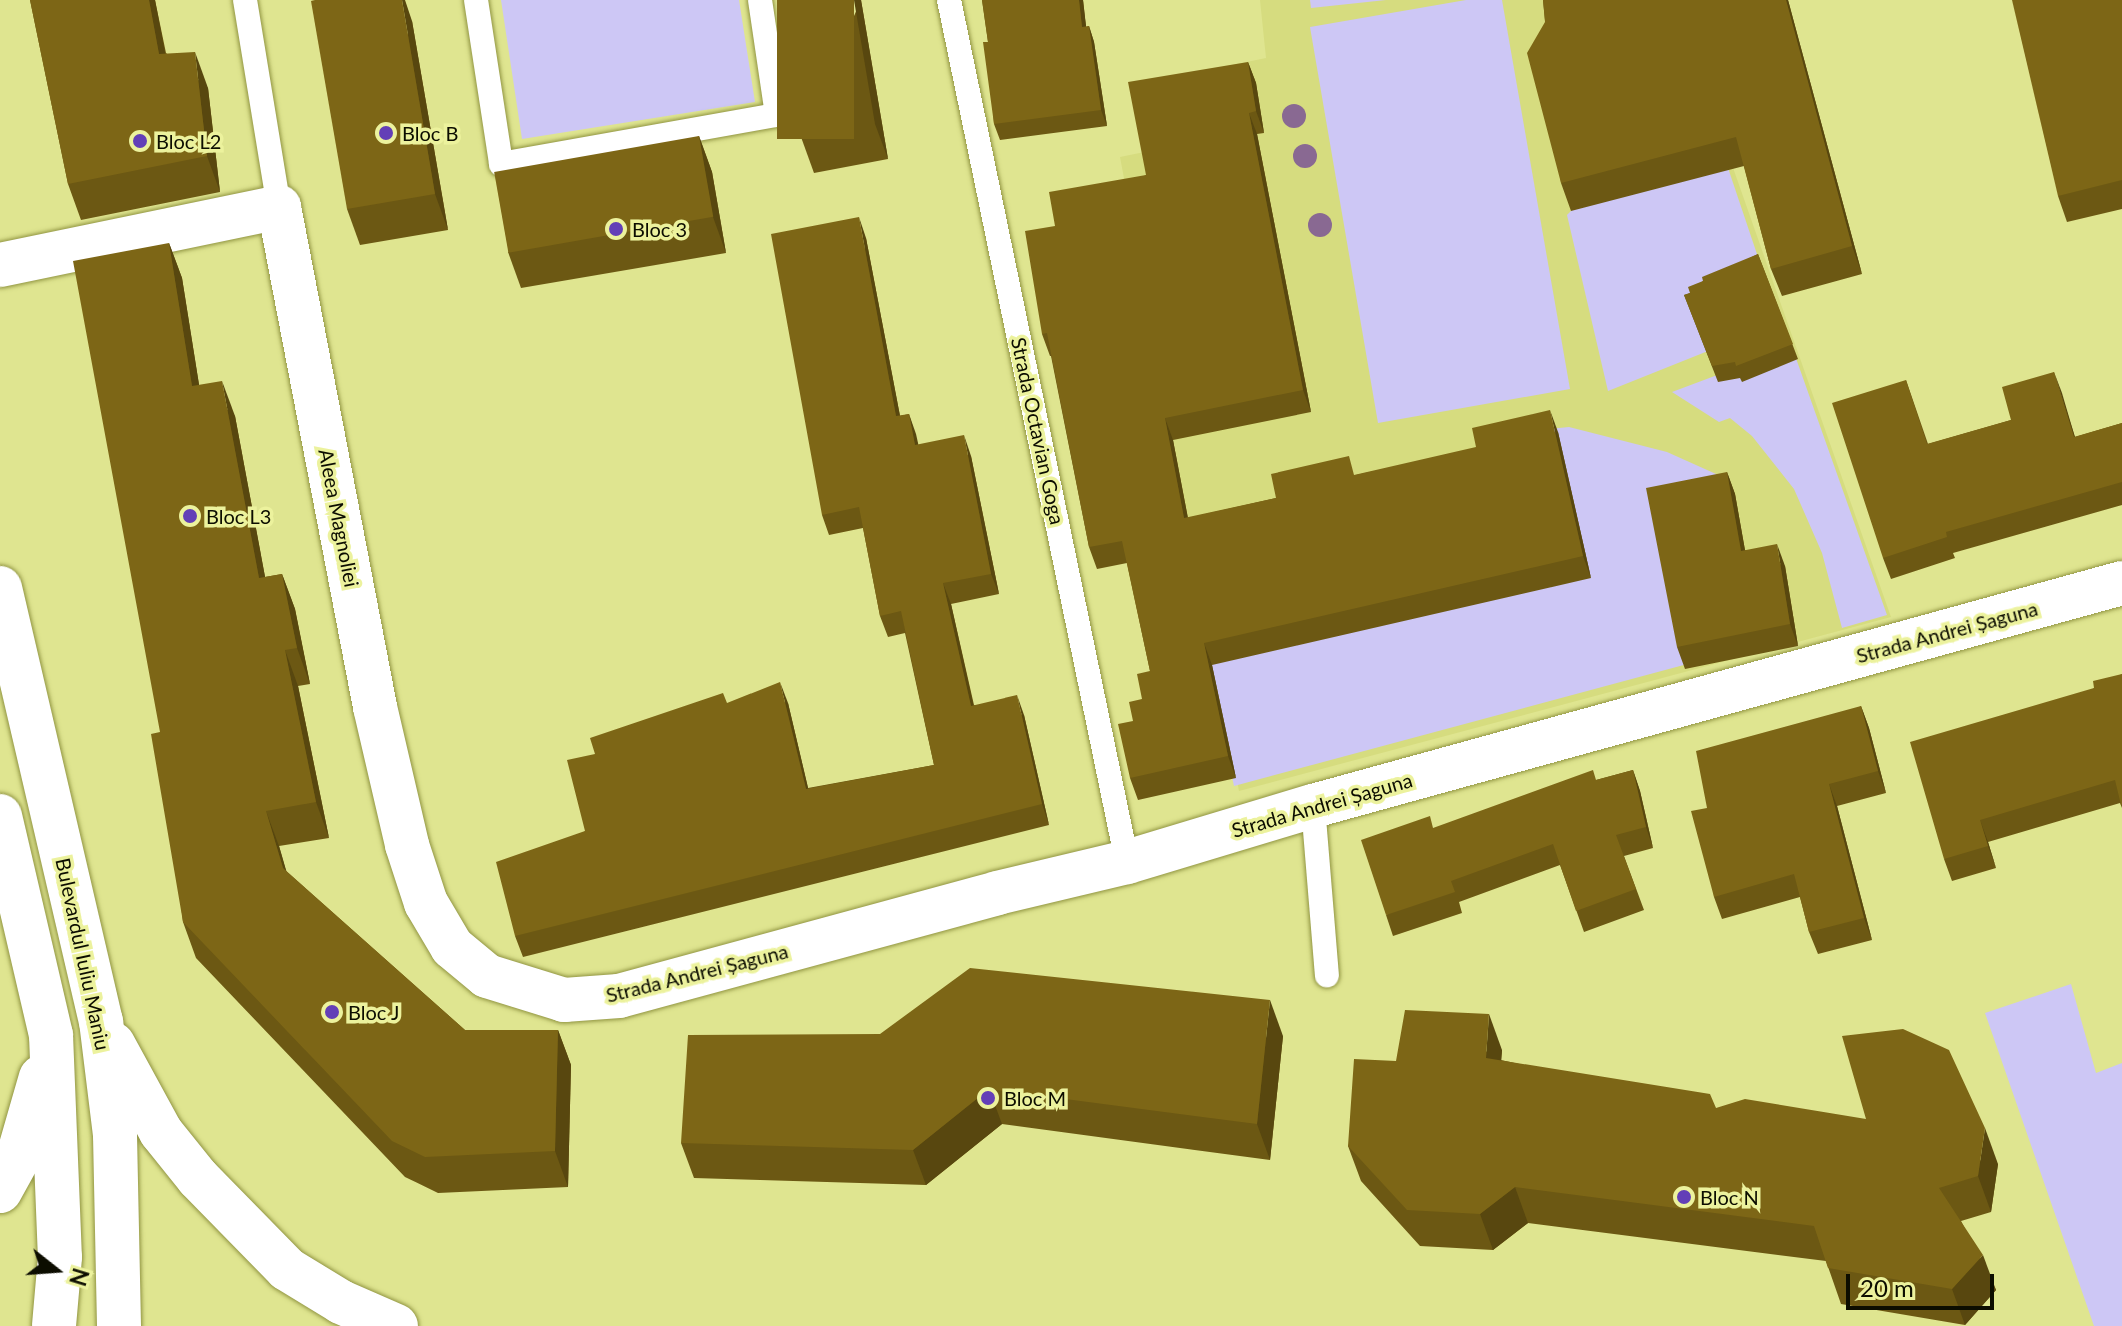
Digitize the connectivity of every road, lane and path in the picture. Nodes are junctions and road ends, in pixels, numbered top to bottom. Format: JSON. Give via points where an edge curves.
{"nodes":[{"id":1,"x":245,"y":0,"type":"edge"},
{"id":2,"x":476,"y":0,"type":"edge"},
{"id":3,"x":760,"y":0,"type":"edge"},
{"id":4,"x":949,"y":0,"type":"edge"},
{"id":5,"x":279,"y":207,"type":"junction"},
{"id":6,"x":0,"y":265,"type":"edge"},
{"id":7,"x":2122,"y":583,"type":"edge"},
{"id":8,"x":0,"y":588,"type":"edge"},
{"id":9,"x":1313,"y":806,"type":"junction"},
{"id":10,"x":0,"y":816,"type":"edge"},
{"id":11,"x":1127,"y":862,"type":"junction"},
{"id":12,"x":1327,"y":975,"type":"dead end"},
{"id":13,"x":520,"y":987,"type":"joint"},
{"id":14,"x":101,"y":1021,"type":"junction"},
{"id":15,"x":51,"y":1035,"type":"junction"},
{"id":16,"x":0,"y":1191,"type":"edge"},
{"id":17,"x":54,"y":1326,"type":"edge"},
{"id":18,"x":119,"y":1326,"type":"edge"},
{"id":19,"x":396,"y":1326,"type":"edge"}],
"edges":[{"from":1,"to":5,"type":"lane","name":"Aleea Magnoliei"},
{"from":2,"to":3,"type":"lane","via":[[501,164],[777,115]]},
{"from":4,"to":11,"type":"lane","name":"Strada Octavian Goga"},
{"from":5,"to":6,"type":"street"},
{"from":5,"to":13,"type":"street","name":"Aleea Magnoliei","via":[[375,707],[407,845],[426,903],[452,947],[487,976]]},
{"from":7,"to":9,"type":"street","name":"Strada Andrei Șaguna"},
{"from":8,"to":14,"type":"street","name":"Bulevardul Iuliu Maniu"},
{"from":9,"to":11,"type":"street","name":"Strada Andrei Șaguna"},
{"from":9,"to":12,"type":"lane"},
{"from":10,"to":15,"type":"street"},
{"from":11,"to":13,"type":"street","name":"Strada Andrei Șaguna","via":[[619,996],[564,1000]]},
{"from":14,"to":18,"type":"street","name":"Bulevardul Iuliu Maniu","via":[[115,1135]]},
{"from":14,"to":19,"type":"street","via":[[161,1132],[198,1178],[287,1269],[341,1302]]},
{"from":15,"to":16,"type":"street","via":[[30,1123]]},
{"from":15,"to":17,"type":"street","via":[[60,1257]]}]}
